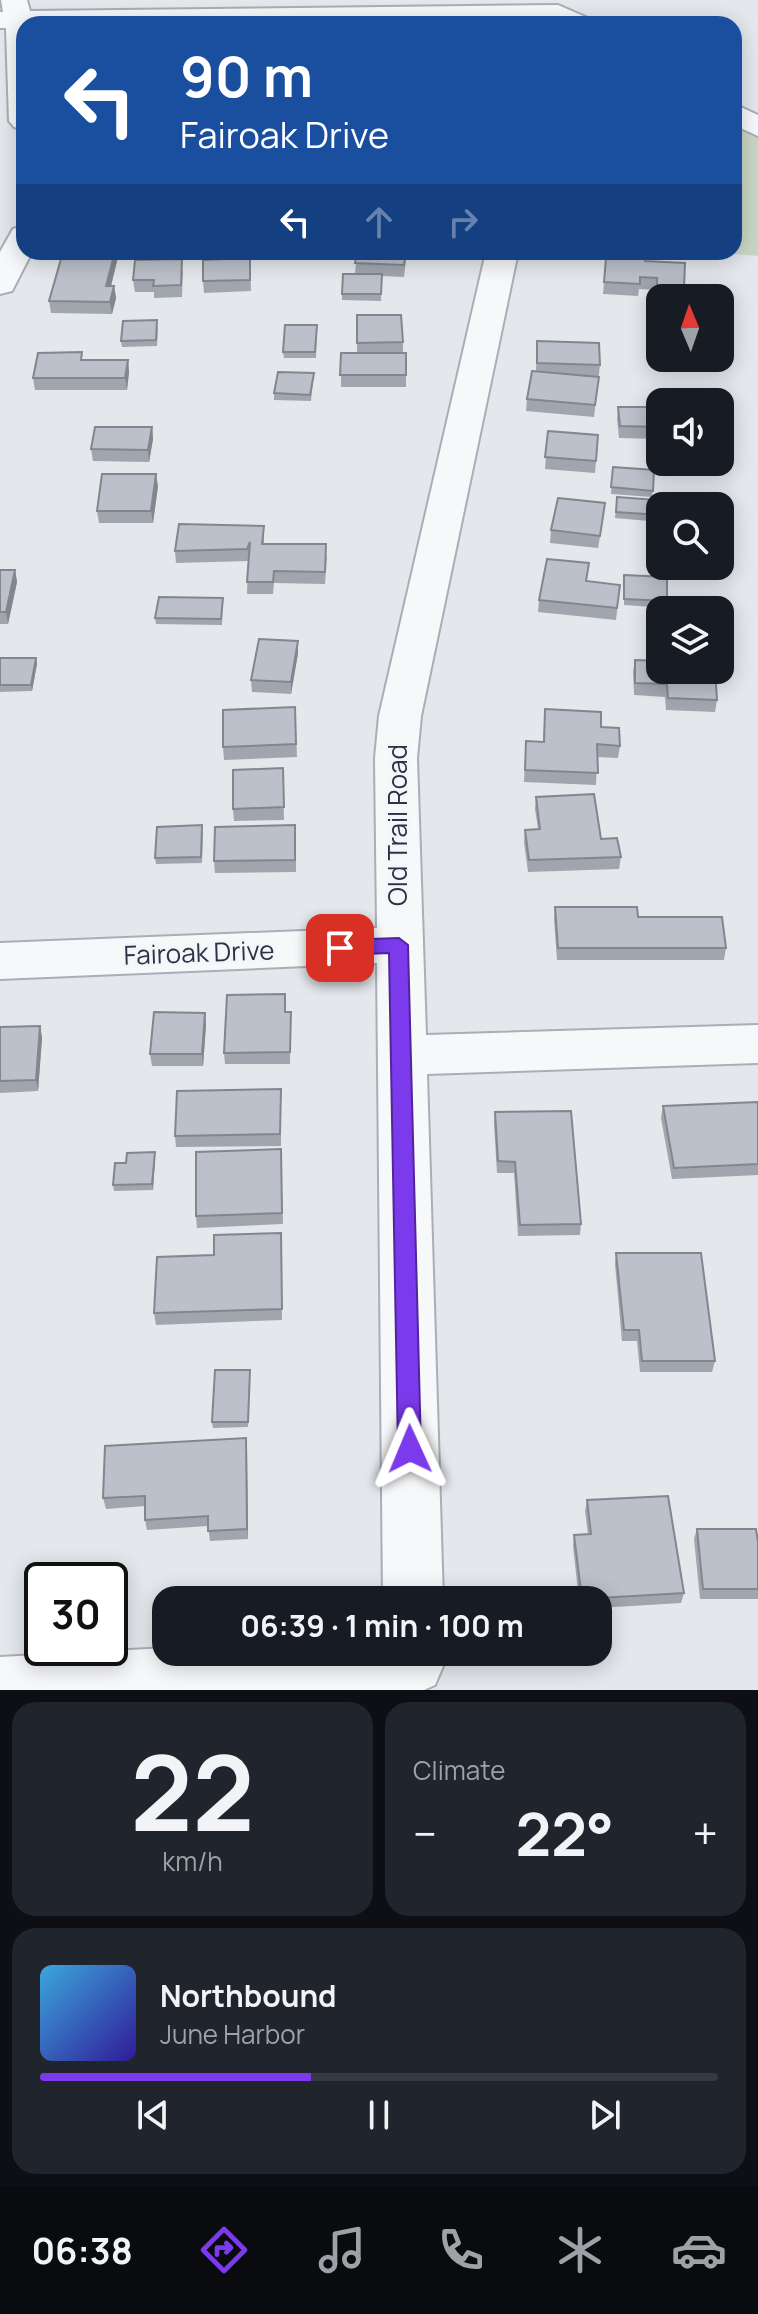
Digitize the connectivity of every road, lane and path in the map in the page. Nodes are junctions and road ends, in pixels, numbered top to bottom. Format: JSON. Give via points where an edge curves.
{"nodes":[{"id":1,"x":11,"y":13,"type":"edge"},
{"id":2,"x":563,"y":15,"type":"edge"},
{"id":3,"x":16,"y":55,"type":"edge"},
{"id":4,"x":16,"y":252,"type":"edge"},
{"id":5,"x":500,"y":260,"type":"edge"},
{"id":6,"x":0,"y":284,"type":"edge"},
{"id":7,"x":399,"y":945,"type":"junction"},
{"id":8,"x":0,"y":961,"type":"edge"},
{"id":9,"x":758,"y":1044,"type":"edge"},
{"id":10,"x":403,"y":1055,"type":"junction"},
{"id":11,"x":413,"y":1586,"type":"edge"},
{"id":12,"x":414,"y":1669,"type":"edge"},
{"id":13,"x":0,"y":1688,"type":"edge"}],
"edges":[{"from":1,"to":2,"type":"street"},
{"from":1,"to":3,"type":"street"},
{"from":4,"to":6,"type":"street"},
{"from":5,"to":7,"type":"street","name":"Old Trail Road","via":[[400,716]]},
{"from":7,"to":8,"type":"street","name":"Fairoak Drive"},
{"from":7,"to":10,"type":"street","name":"Old Trail Road"},
{"from":9,"to":10,"type":"street"},
{"from":10,"to":11,"type":"street","name":"Old Trail Road"},
{"from":12,"to":13,"type":"street"}]}
